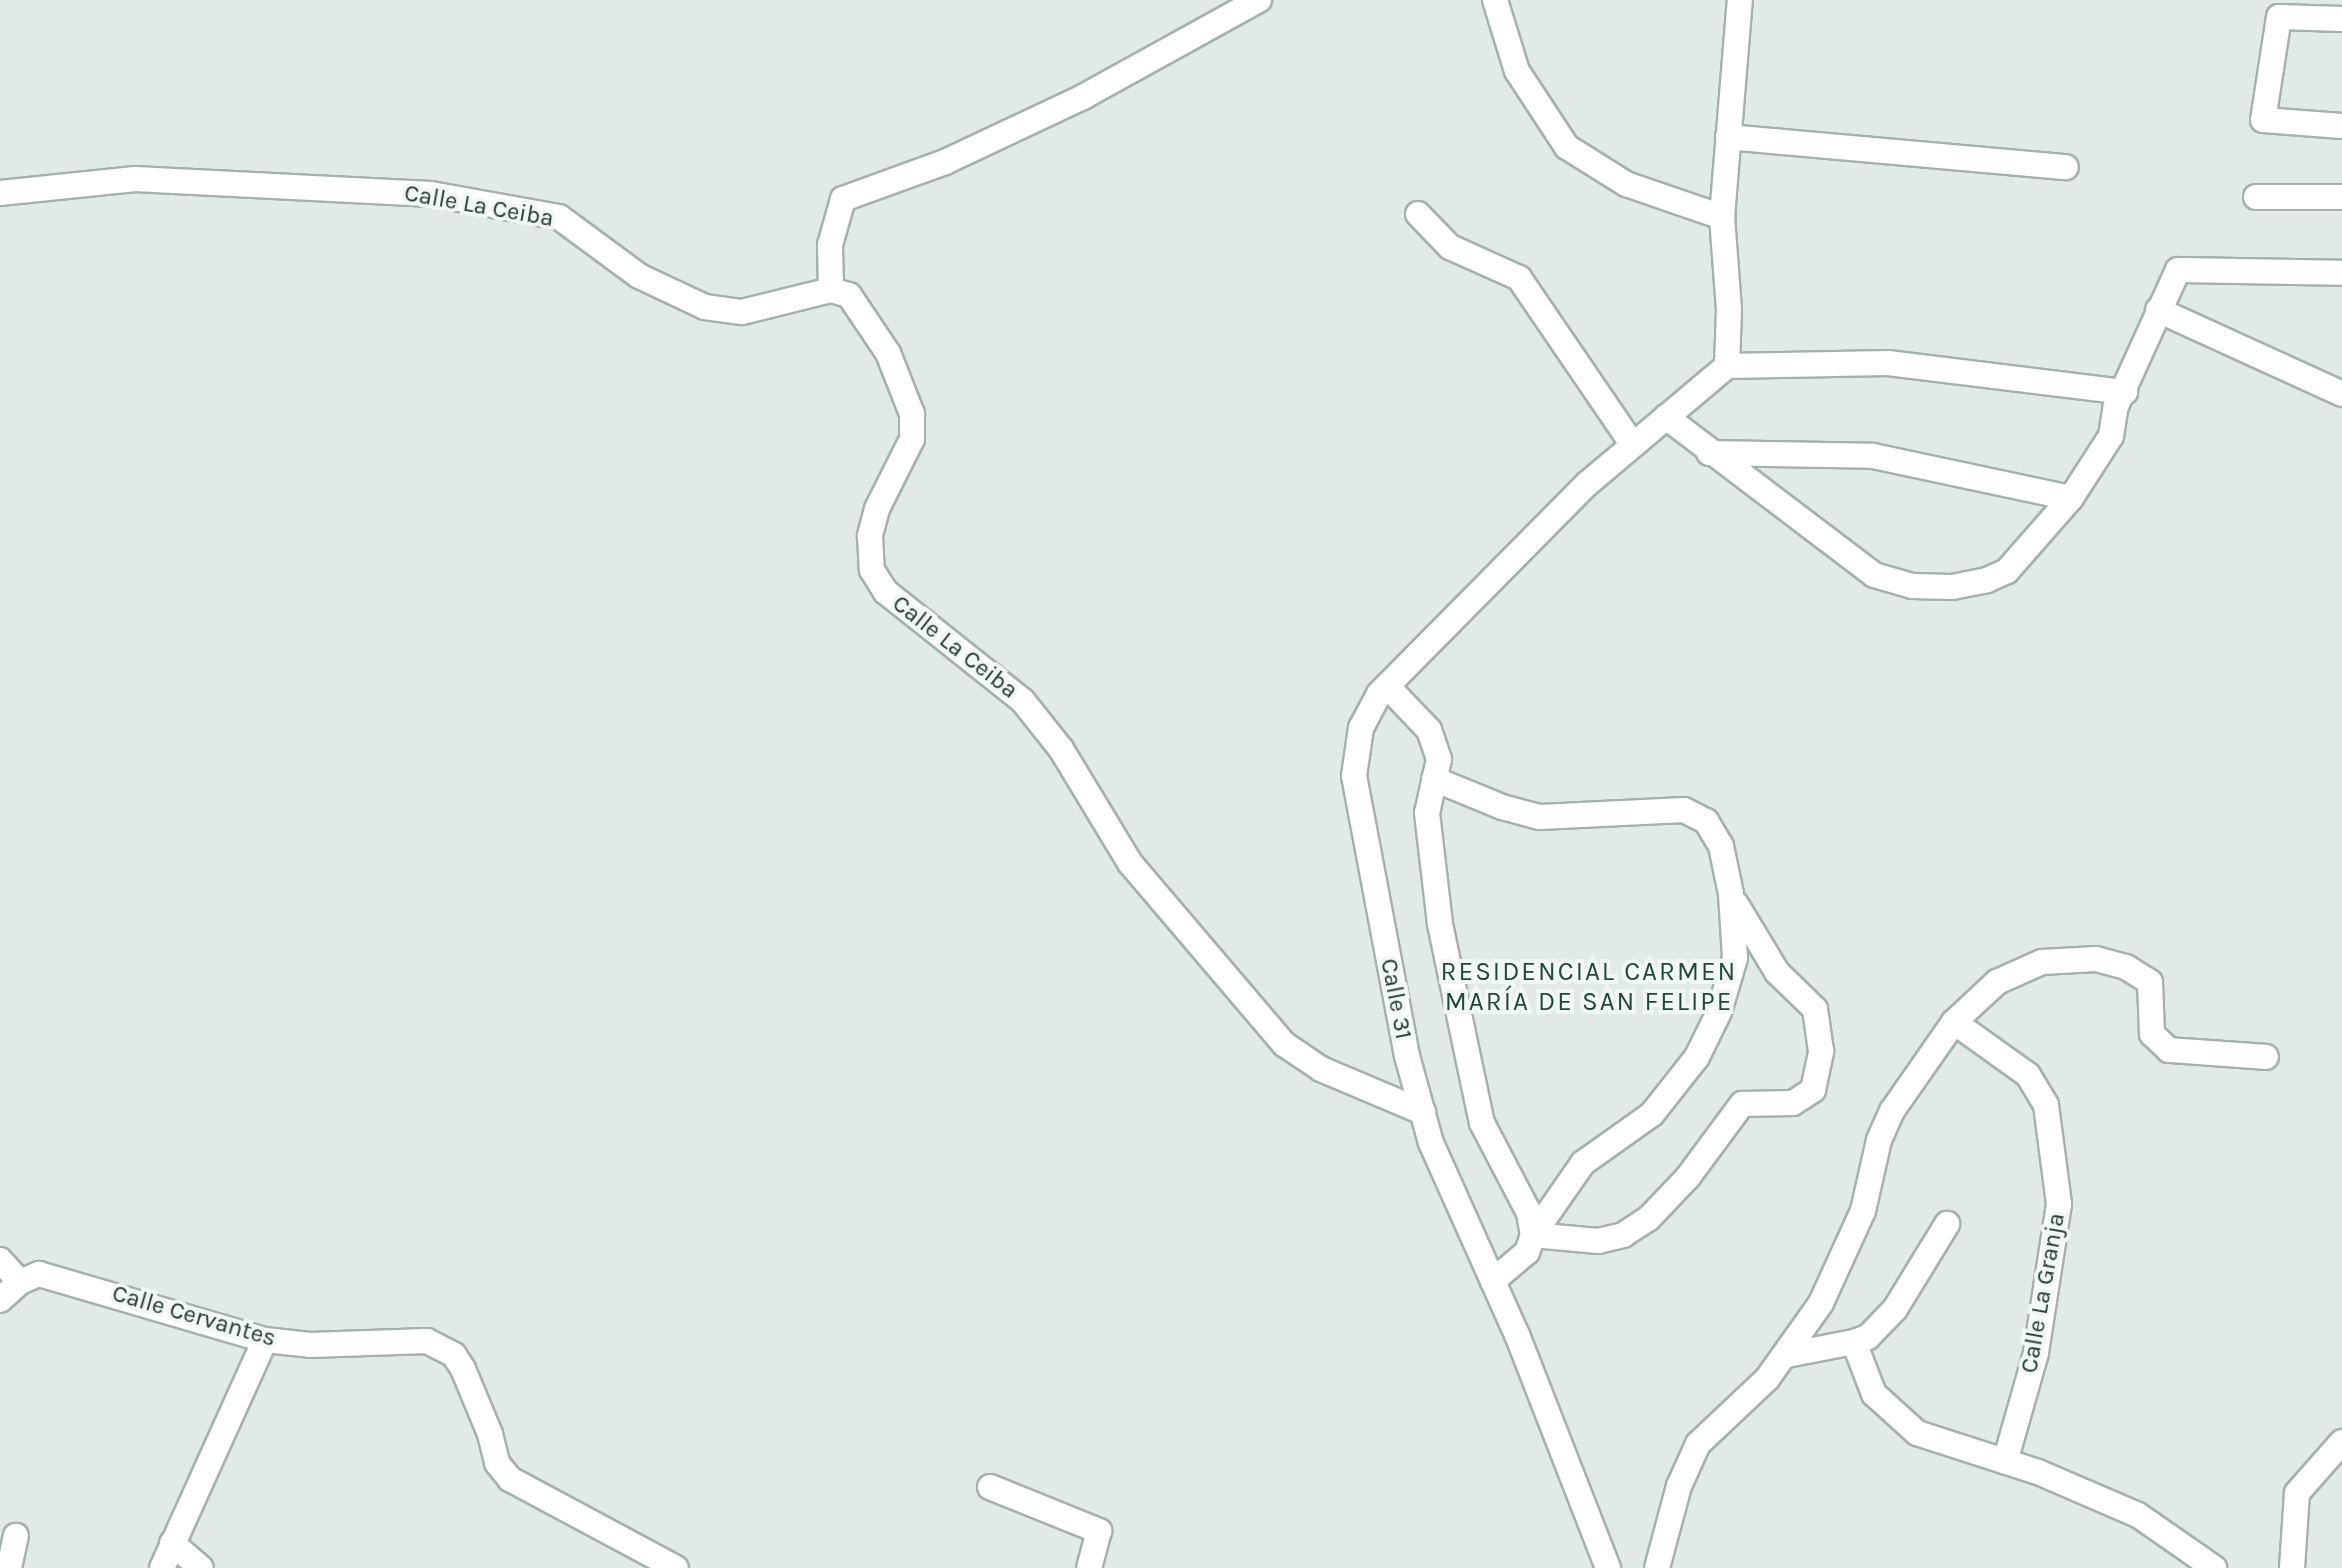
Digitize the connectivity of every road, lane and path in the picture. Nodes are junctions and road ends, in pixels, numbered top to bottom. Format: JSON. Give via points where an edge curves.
{"nodes":[{"id":1,"x":1259,"y":0,"type":"edge"},
{"id":2,"x":1495,"y":0,"type":"edge"},
{"id":3,"x":1740,"y":0,"type":"edge"},
{"id":4,"x":2275,"y":9,"type":"edge"},
{"id":5,"x":2342,"y":19,"type":"edge"},
{"id":6,"x":2342,"y":126,"type":"edge"},
{"id":7,"x":1728,"y":137,"type":"junction"},
{"id":8,"x":2066,"y":167,"type":"dead end"},
{"id":9,"x":0,"y":193,"type":"edge"},
{"id":10,"x":2256,"y":197,"type":"dead end"},
{"id":11,"x":2342,"y":197,"type":"edge"},
{"id":12,"x":1418,"y":214,"type":"dead end"},
{"id":13,"x":1722,"y":217,"type":"junction"},
{"id":14,"x":2342,"y":273,"type":"edge"},
{"id":15,"x":831,"y":290,"type":"junction"},
{"id":16,"x":2158,"y":310,"type":"junction"},
{"id":17,"x":1727,"y":366,"type":"junction"},
{"id":18,"x":2125,"y":392,"type":"junction"},
{"id":19,"x":2342,"y":394,"type":"edge"},
{"id":20,"x":1666,"y":417,"type":"junction"},
{"id":21,"x":1633,"y":445,"type":"junction"},
{"id":22,"x":1709,"y":453,"type":"junction"},
{"id":23,"x":2071,"y":498,"type":"junction"},
{"id":24,"x":1387,"y":686,"type":"junction"},
{"id":25,"x":1434,"y":779,"type":"junction"},
{"id":26,"x":1731,"y":894,"type":"junction"},
{"id":27,"x":1954,"y":1022,"type":"junction"},
{"id":28,"x":2266,"y":1057,"type":"dead end"},
{"id":29,"x":1423,"y":1112,"type":"junction"},
{"id":30,"x":1947,"y":1224,"type":"dead end"},
{"id":31,"x":1533,"y":1235,"type":"junction"},
{"id":32,"x":0,"y":1260,"type":"edge"},
{"id":33,"x":1493,"y":1281,"type":"junction"},
{"id":34,"x":20,"y":1282,"type":"junction"},
{"id":35,"x":0,"y":1300,"type":"edge"},
{"id":36,"x":265,"y":1340,"type":"junction"},
{"id":37,"x":1854,"y":1342,"type":"junction"},
{"id":38,"x":1787,"y":1355,"type":"junction"},
{"id":39,"x":2342,"y":1442,"type":"edge"},
{"id":40,"x":2005,"y":1462,"type":"junction"},
{"id":41,"x":990,"y":1487,"type":"dead end"},
{"id":42,"x":16,"y":1536,"type":"dead end"},
{"id":43,"x":172,"y":1543,"type":"junction"},
{"id":44,"x":9,"y":1568,"type":"edge"},
{"id":45,"x":162,"y":1568,"type":"edge"},
{"id":46,"x":201,"y":1568,"type":"edge"},
{"id":47,"x":676,"y":1568,"type":"edge"},
{"id":48,"x":1089,"y":1568,"type":"edge"},
{"id":49,"x":1608,"y":1568,"type":"edge"},
{"id":50,"x":1657,"y":1568,"type":"edge"},
{"id":51,"x":2214,"y":1568,"type":"edge"},
{"id":52,"x":2292,"y":1568,"type":"edge"}],
"edges":[{"from":1,"to":15,"type":"street","via":[[1083,97],[945,162],[843,199],[830,245]]},
{"from":2,"to":13,"type":"street","via":[[1517,71],[1567,147],[1626,184]]},
{"from":3,"to":7,"type":"street"},
{"from":4,"to":5,"type":"street"},
{"from":4,"to":6,"type":"street","via":[[2263,120]]},
{"from":7,"to":8,"type":"street"},
{"from":7,"to":13,"type":"street"},
{"from":9,"to":15,"type":"street","name":"Calle La Ceiba","via":[[135,179],[431,194],[559,217],[639,276],[705,307],[742,312]]},
{"from":10,"to":11,"type":"street"},
{"from":12,"to":21,"type":"street","via":[[1450,247],[1519,278]]},
{"from":13,"to":17,"type":"street"},
{"from":14,"to":16,"type":"street","via":[[2186,267],[2171,278]]},
{"from":15,"to":29,"type":"street","name":"Calle La Ceiba","via":[[849,295],[865,313],[912,414],[912,439],[877,509],[870,536],[872,570],[886,592],[1022,700],[1061,749],[1130,863],[1284,1044],[1321,1069]]},
{"from":16,"to":18,"type":"street"},
{"from":16,"to":19,"type":"street"},
{"from":17,"to":18,"type":"street","via":[[1888,363]]},
{"from":17,"to":20,"type":"street","name":"Calle 31"},
{"from":18,"to":23,"type":"street","via":[[2116,406],[2111,436]]},
{"from":20,"to":21,"type":"street","name":"Calle 31"},
{"from":20,"to":22,"type":"street"},
{"from":21,"to":24,"type":"street","name":"Calle 31","via":[[1587,484]]},
{"from":22,"to":23,"type":"street","via":[[1873,456]]},
{"from":22,"to":23,"type":"street","via":[[1874,575],[1912,586],[1952,587],[2007,571]]},
{"from":24,"to":25,"type":"street","via":[[1429,730],[1439,759]]},
{"from":24,"to":29,"type":"street","name":"Calle 31","via":[[1361,728],[1354,776],[1407,1056]]},
{"from":25,"to":26,"type":"street","via":[[1540,817],[1684,810],[1706,821],[1721,846]]},
{"from":25,"to":31,"type":"street","via":[[1428,845],[1482,1123],[1529,1213]]},
{"from":26,"to":31,"type":"street","via":[[1735,958],[1719,1012],[1697,1057],[1652,1114],[1583,1163]]},
{"from":26,"to":31,"type":"street","via":[[1777,972],[1815,1009],[1821,1051],[1813,1090],[1793,1103],[1742,1104],[1688,1177],[1649,1218],[1623,1235],[1598,1241]]},
{"from":27,"to":28,"type":"street","via":[[1997,982],[2042,962],[2096,959],[2126,967],[2150,982],[2152,1034],[2169,1050]]},
{"from":27,"to":38,"type":"street","via":[[1892,1111],[1879,1140],[1863,1211],[1821,1303]]},
{"from":27,"to":40,"type":"street","name":"Calle La Granja","via":[[2028,1075],[2046,1105],[2059,1204],[2036,1353]]},
{"from":29,"to":33,"type":"street","name":"Calle 31"},
{"from":30,"to":37,"type":"street","via":[[1895,1309],[1868,1337]]},
{"from":31,"to":33,"type":"street","via":[[1527,1252]]},
{"from":32,"to":34,"type":"street"},
{"from":33,"to":49,"type":"street","name":"Calle 31"},
{"from":34,"to":35,"type":"street"},
{"from":34,"to":36,"type":"street","name":"Calle Cervantes","via":[[39,1274],[63,1278]]},
{"from":36,"to":43,"type":"street"},
{"from":36,"to":47,"type":"street","name":"Calle Cervantes","via":[[310,1345],[427,1341],[439,1347],[463,1369],[497,1463],[510,1479]]},
{"from":37,"to":38,"type":"street"},
{"from":37,"to":40,"type":"street","via":[[1874,1394],[1917,1433]]},
{"from":38,"to":50,"type":"street","via":[[1698,1444],[1679,1486]]},
{"from":39,"to":52,"type":"street","via":[[2297,1493]]},
{"from":40,"to":51,"type":"street","via":[[2138,1515]]},
{"from":41,"to":48,"type":"street","via":[[1099,1531]]},
{"from":42,"to":44,"type":"street"},
{"from":43,"to":45,"type":"street"},
{"from":43,"to":46,"type":"street"}]}
